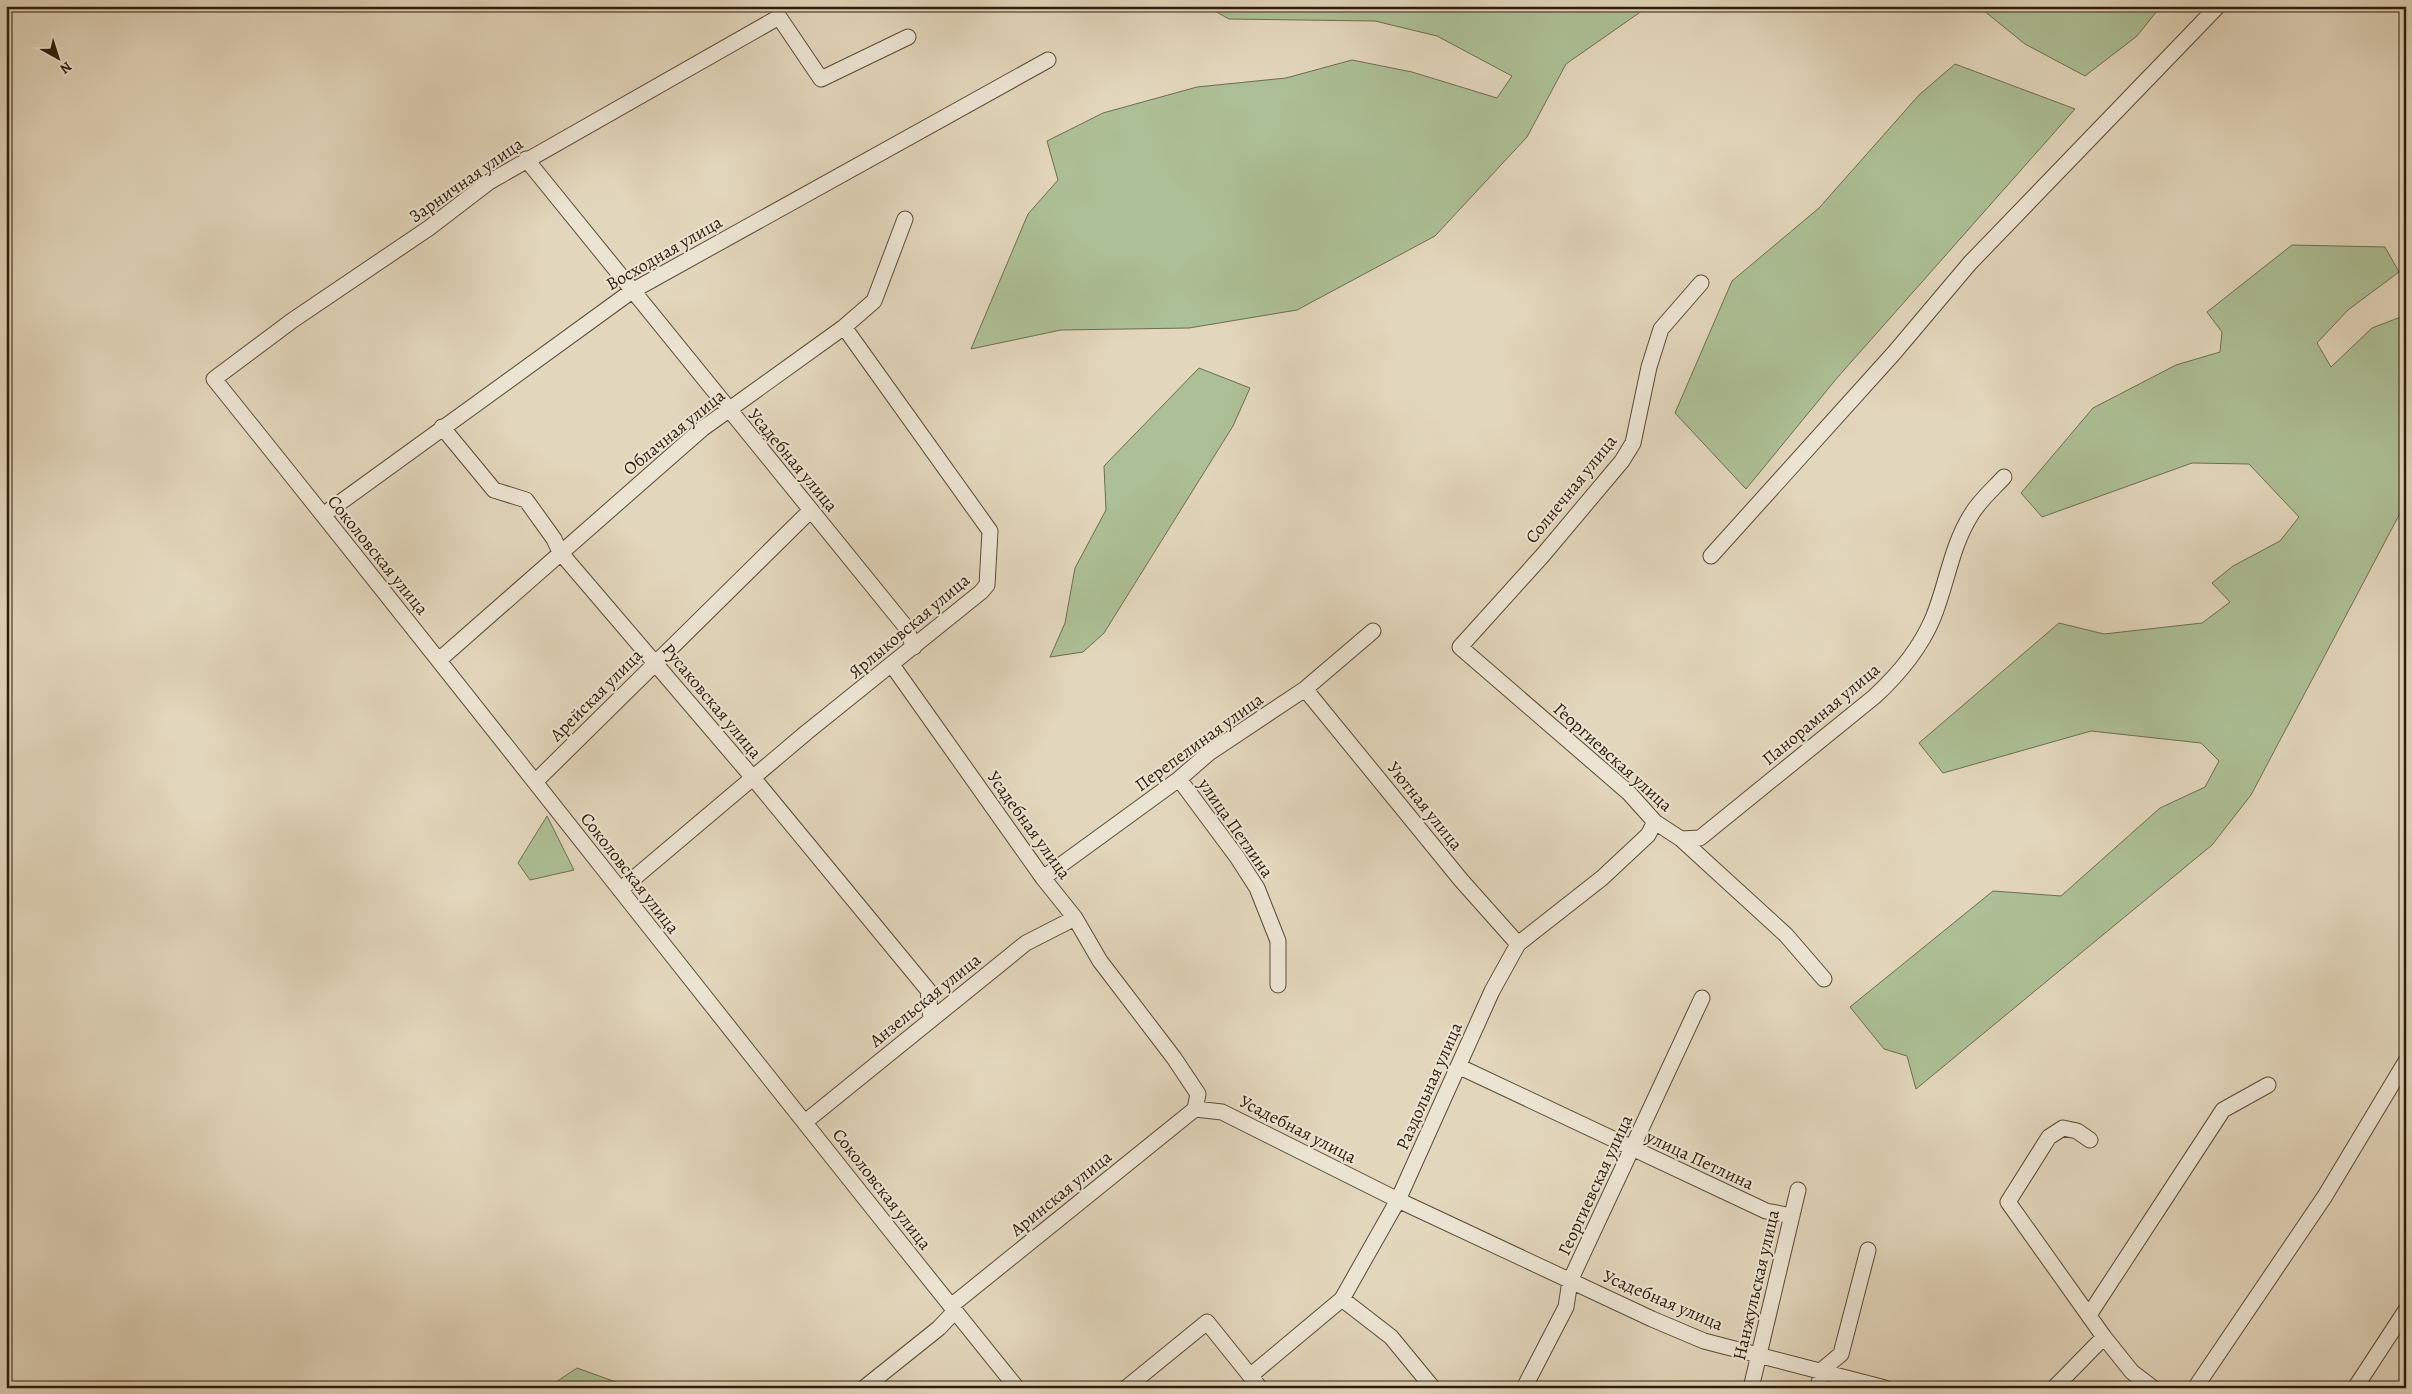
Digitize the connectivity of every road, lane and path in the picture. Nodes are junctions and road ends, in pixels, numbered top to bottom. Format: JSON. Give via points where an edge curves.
{"nodes":[{"id":1,"x":2218,"y":6,"type":"edge"},
{"id":2,"x":908,"y":37,"type":"dead end"},
{"id":3,"x":1048,"y":60,"type":"dead end"},
{"id":4,"x":526,"y":159,"type":"junction"},
{"id":5,"x":905,"y":219,"type":"dead end"},
{"id":6,"x":1701,"y":284,"type":"dead end"},
{"id":7,"x":632,"y":291,"type":"junction"},
{"id":8,"x":844,"y":327,"type":"junction"},
{"id":9,"x":214,"y":379,"type":"joint"},
{"id":10,"x":729,"y":412,"type":"junction"},
{"id":11,"x":442,"y":427,"type":"junction"},
{"id":12,"x":2004,"y":477,"type":"dead end"},
{"id":13,"x":811,"y":510,"type":"junction"},
{"id":14,"x":323,"y":516,"type":"junction"},
{"id":15,"x":560,"y":552,"type":"junction"},
{"id":16,"x":1711,"y":556,"type":"dead end"},
{"id":17,"x":1373,"y":631,"type":"dead end"},
{"id":18,"x":914,"y":647,"type":"junction"},
{"id":19,"x":1460,"y":647,"type":"joint"},
{"id":20,"x":440,"y":660,"type":"junction"},
{"id":21,"x":655,"y":662,"type":"junction"},
{"id":22,"x":892,"y":665,"type":"junction"},
{"id":23,"x":1305,"y":689,"type":"junction"},
{"id":24,"x":754,"y":779,"type":"junction"},
{"id":25,"x":1179,"y":780,"type":"junction"},
{"id":26,"x":536,"y":781,"type":"junction"},
{"id":27,"x":1655,"y":822,"type":"junction"},
{"id":28,"x":1681,"y":839,"type":"junction"},
{"id":29,"x":1043,"y":878,"type":"junction"},
{"id":30,"x":620,"y":890,"type":"junction"},
{"id":31,"x":1075,"y":918,"type":"junction"},
{"id":32,"x":1518,"y":944,"type":"junction"},
{"id":33,"x":1824,"y":979,"type":"dead end"},
{"id":34,"x":1278,"y":985,"type":"dead end"},
{"id":35,"x":1702,"y":998,"type":"dead end"},
{"id":36,"x":931,"y":1019,"type":"junction"},
{"id":37,"x":2406,"y":1061,"type":"edge"},
{"id":38,"x":1460,"y":1067,"type":"junction"},
{"id":39,"x":2268,"y":1086,"type":"dead end"},
{"id":40,"x":1195,"y":1109,"type":"junction"},
{"id":41,"x":805,"y":1122,"type":"junction"},
{"id":42,"x":2090,"y":1140,"type":"dead end"},
{"id":43,"x":1633,"y":1149,"type":"junction"},
{"id":44,"x":1798,"y":1190,"type":"dead end"},
{"id":45,"x":1398,"y":1200,"type":"junction"},
{"id":46,"x":1792,"y":1216,"type":"junction"},
{"id":47,"x":1868,"y":1250,"type":"dead end"},
{"id":48,"x":1570,"y":1281,"type":"junction"},
{"id":49,"x":1342,"y":1299,"type":"junction"},
{"id":50,"x":953,"y":1308,"type":"junction"},
{"id":51,"x":2406,"y":1310,"type":"edge"},
{"id":52,"x":2089,"y":1315,"type":"junction"},
{"id":53,"x":2104,"y":1338,"type":"junction"},
{"id":54,"x":1760,"y":1356,"type":"junction"},
{"id":55,"x":1822,"y":1370,"type":"junction"},
{"id":56,"x":1255,"y":1382,"type":"edge"},
{"id":57,"x":864,"y":1388,"type":"edge"},
{"id":58,"x":1017,"y":1388,"type":"edge"},
{"id":59,"x":1126,"y":1388,"type":"edge"},
{"id":60,"x":1433,"y":1388,"type":"edge"},
{"id":61,"x":1524,"y":1388,"type":"edge"},
{"id":62,"x":1751,"y":1388,"type":"edge"},
{"id":63,"x":1818,"y":1388,"type":"edge"},
{"id":64,"x":1885,"y":1388,"type":"edge"},
{"id":65,"x":2054,"y":1388,"type":"edge"},
{"id":66,"x":2153,"y":1388,"type":"edge"},
{"id":67,"x":2195,"y":1388,"type":"edge"},
{"id":68,"x":2355,"y":1388,"type":"edge"}],
"edges":[{"from":1,"to":16,"type":"street","via":[[1970,263],[1894,353]]},
{"from":2,"to":4,"type":"street","name":"Зарничная улица","via":[[821,79],[779,17]]},
{"from":3,"to":7,"type":"street","name":"Восходная улица"},
{"from":4,"to":7,"type":"street","name":"Усадебная улица"},
{"from":4,"to":9,"type":"street","name":"Зарничная улица","via":[[293,320]]},
{"from":5,"to":8,"type":"street","name":"Облачная улица","via":[[874,302]]},
{"from":6,"to":19,"type":"street","name":"Солнечная улица","via":[[1661,329],[1649,367],[1633,443],[1622,461]]},
{"from":7,"to":10,"type":"street","name":"Усадебная улица"},
{"from":7,"to":11,"type":"street","name":"Восходная улица"},
{"from":8,"to":10,"type":"street","name":"Облачная улица"},
{"from":8,"to":18,"type":"street","name":"Ярлыковская улица","via":[[990,531],[987,585]]},
{"from":9,"to":14,"type":"street","name":"Соколовская улица"},
{"from":10,"to":13,"type":"street","name":"Усадебная улица"},
{"from":10,"to":15,"type":"street","name":"Облачная улица","via":[[702,430]]},
{"from":11,"to":14,"type":"street","name":"Восходная улица"},
{"from":11,"to":15,"type":"street","name":"Русаковская улица","via":[[494,490],[526,500]]},
{"from":12,"to":28,"type":"street","name":"Панорамная улица","via":[[1971,514],[1950,559],[1933,618],[1896,677],[1700,838]]},
{"from":13,"to":18,"type":"street","name":"Усадебная улица","via":[[905,626]]},
{"from":13,"to":21,"type":"street","name":"Арейская улица"},
{"from":14,"to":20,"type":"street","name":"Соколовская улица"},
{"from":15,"to":20,"type":"street","name":"Облачная улица"},
{"from":15,"to":21,"type":"street","name":"Русаковская улица"},
{"from":17,"to":23,"type":"street","name":"Перепелиная улица"},
{"from":18,"to":22,"type":"street","name":"Ярлыковская улица"},
{"from":19,"to":27,"type":"street","name":"Георгиевская улица","via":[[1629,794]]},
{"from":20,"to":26,"type":"street","name":"Соколовская улица"},
{"from":21,"to":24,"type":"street","name":"Русаковская улица"},
{"from":21,"to":26,"type":"street","name":"Арейская улица"},
{"from":22,"to":24,"type":"street","name":"Ярлыковская улица"},
{"from":22,"to":29,"type":"street","name":"Усадебная улица"},
{"from":23,"to":25,"type":"street","name":"Перепелиная улица","via":[[1209,753]]},
{"from":23,"to":32,"type":"street","name":"Уютная улица","via":[[1461,880]]},
{"from":24,"to":30,"type":"street","name":"Ярлыковская улица"},
{"from":24,"to":36,"type":"street","name":"Русаковская улица","via":[[928,990]]},
{"from":25,"to":29,"type":"street","name":"Перепелиная улица"},
{"from":25,"to":34,"type":"street","name":"улица Петлина","via":[[1257,888],[1278,941]]},
{"from":26,"to":30,"type":"street","name":"Соколовская улица"},
{"from":27,"to":28,"type":"street","name":"Георгиевская улица"},
{"from":27,"to":32,"type":"street","name":"Раздольная улица","via":[[1648,835],[1602,878]]},
{"from":28,"to":33,"type":"street","name":"Георгиевская улица","via":[[1786,935]]},
{"from":29,"to":31,"type":"street","name":"Усадебная улица"},
{"from":30,"to":41,"type":"street","name":"Соколовская улица"},
{"from":31,"to":36,"type":"street","name":"Анзельская улица","via":[[1026,943]]},
{"from":31,"to":40,"type":"street","name":"Усадебная улица","via":[[1100,961],[1198,1094]]},
{"from":32,"to":38,"type":"street","name":"Раздольная улица","via":[[1492,991]]},
{"from":35,"to":43,"type":"street","name":"Георгиевская улица"},
{"from":36,"to":41,"type":"street","name":"Анзельская улица"},
{"from":37,"to":67,"type":"street","via":[[2324,1196]]},
{"from":38,"to":43,"type":"street","name":"улица Петлина"},
{"from":38,"to":45,"type":"street","name":"Раздольная улица"},
{"from":39,"to":52,"type":"street","via":[[2223,1110]]},
{"from":40,"to":45,"type":"street","name":"Усадебная улица","via":[[1222,1112]]},
{"from":40,"to":50,"type":"street","name":"Аринская улица"},
{"from":41,"to":50,"type":"street","name":"Соколовская улица"},
{"from":42,"to":52,"type":"street","via":[[2077,1131],[2063,1128],[2049,1137],[2008,1202]]},
{"from":43,"to":46,"type":"street","name":"улица Петлина","via":[[1766,1211]]},
{"from":43,"to":48,"type":"street","name":"Георгиевская улица"},
{"from":44,"to":46,"type":"street","name":"Нанжульская улица"},
{"from":45,"to":48,"type":"street","name":"Усадебная улица"},
{"from":45,"to":49,"type":"street","name":"Раздольная улица"},
{"from":46,"to":54,"type":"street","name":"Нанжульская улица"},
{"from":47,"to":55,"type":"street","via":[[1841,1354]]},
{"from":48,"to":54,"type":"street","name":"Усадебная улица","via":[[1704,1340]]},
{"from":48,"to":61,"type":"street","name":"Георгиевская улица","via":[[1566,1307]]},
{"from":49,"to":56,"type":"street","name":"Раздольная улица"},
{"from":49,"to":60,"type":"street","via":[[1391,1337]]},
{"from":50,"to":57,"type":"street","name":"Аринская улица","via":[[938,1328]]},
{"from":50,"to":58,"type":"street","name":"Соколовская улица"},
{"from":51,"to":68,"type":"street"},
{"from":52,"to":53,"type":"street"},
{"from":53,"to":65,"type":"street"},
{"from":53,"to":66,"type":"street","via":[[2132,1372]]},
{"from":54,"to":55,"type":"street","name":"Усадебная улица"},
{"from":54,"to":62,"type":"street","name":"Нанжульская улица"},
{"from":55,"to":63,"type":"street"},
{"from":55,"to":64,"type":"street","name":"Усадебная улица"},
{"from":56,"to":59,"type":"street","via":[[1207,1322]]}]}
